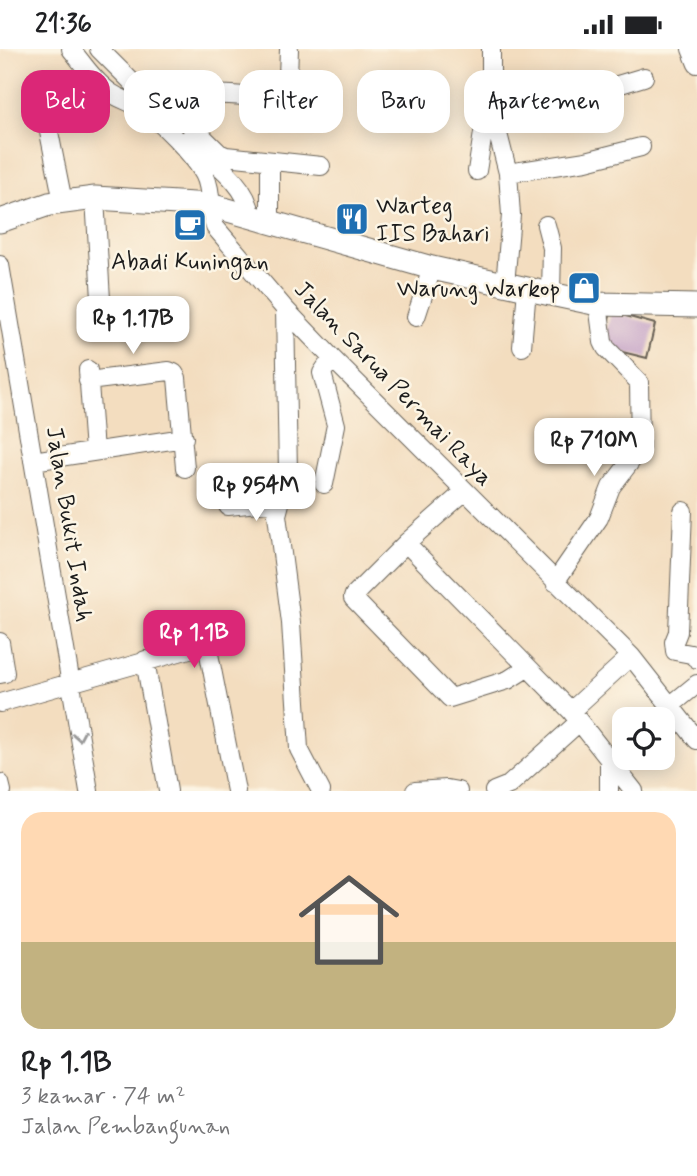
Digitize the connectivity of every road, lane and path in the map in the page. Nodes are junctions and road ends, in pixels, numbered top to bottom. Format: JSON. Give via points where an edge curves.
{"nodes":[{"id":1,"x":71,"y":49,"type":"edge"},
{"id":2,"x":99,"y":49,"type":"edge"},
{"id":3,"x":289,"y":49,"type":"edge"},
{"id":4,"x":493,"y":49,"type":"edge"},
{"id":5,"x":691,"y":49,"type":"edge"},
{"id":6,"x":697,"y":64,"type":"edge"},
{"id":7,"x":491,"y":70,"type":"edge"},
{"id":8,"x":644,"y":77,"type":"dead end"},
{"id":9,"x":624,"y":83,"type":"edge"},
{"id":10,"x":225,"y":96,"type":"edge"},
{"id":11,"x":49,"y":133,"type":"edge"},
{"id":12,"x":200,"y":133,"type":"edge"},
{"id":13,"x":483,"y":133,"type":"edge"},
{"id":14,"x":498,"y":133,"type":"edge"},
{"id":15,"x":641,"y":147,"type":"dead end"},
{"id":16,"x":270,"y":161,"type":"junction"},
{"id":17,"x":321,"y":166,"type":"dead end"},
{"id":18,"x":477,"y":171,"type":"dead end"},
{"id":19,"x":508,"y":173,"type":"junction"},
{"id":20,"x":95,"y":198,"type":"junction"},
{"id":21,"x":63,"y":202,"type":"junction"},
{"id":22,"x":210,"y":205,"type":"junction"},
{"id":23,"x":260,"y":218,"type":"junction"},
{"id":24,"x":0,"y":221,"type":"edge"},
{"id":25,"x":546,"y":225,"type":"dead end"},
{"id":26,"x":0,"y":265,"type":"edge"},
{"id":27,"x":432,"y":268,"type":"junction"},
{"id":28,"x":516,"y":287,"type":"junction"},
{"id":29,"x":551,"y":294,"type":"junction"},
{"id":30,"x":598,"y":304,"type":"junction"},
{"id":31,"x":697,"y":306,"type":"edge"},
{"id":32,"x":285,"y":309,"type":"junction"},
{"id":33,"x":102,"y":316,"type":"dead end"},
{"id":34,"x":416,"y":317,"type":"dead end"},
{"id":35,"x":522,"y":347,"type":"dead end"},
{"id":36,"x":332,"y":358,"type":"junction"},
{"id":37,"x":184,"y":438,"type":"junction"},
{"id":38,"x":94,"y":451,"type":"junction"},
{"id":39,"x":33,"y":461,"type":"junction"},
{"id":40,"x":185,"y":468,"type":"dead end"},
{"id":41,"x":288,"y":473,"type":"junction"},
{"id":42,"x":228,"y":484,"type":"dead end"},
{"id":43,"x":324,"y":484,"type":"dead end"},
{"id":44,"x":465,"y":491,"type":"junction"},
{"id":45,"x":280,"y":501,"type":"junction"},
{"id":46,"x":228,"y":506,"type":"dead end"},
{"id":47,"x":683,"y":511,"type":"dead end"},
{"id":48,"x":406,"y":543,"type":"junction"},
{"id":49,"x":555,"y":582,"type":"junction"},
{"id":50,"x":0,"y":642,"type":"edge"},
{"id":51,"x":631,"y":656,"type":"junction"},
{"id":52,"x":697,"y":659,"type":"edge"},
{"id":53,"x":145,"y":660,"type":"junction"},
{"id":54,"x":527,"y":668,"type":"junction"},
{"id":55,"x":0,"y":674,"type":"edge"},
{"id":56,"x":69,"y":682,"type":"junction"},
{"id":57,"x":697,"y":684,"type":"edge"},
{"id":58,"x":0,"y":703,"type":"edge"},
{"id":59,"x":670,"y":706,"type":"junction"},
{"id":60,"x":575,"y":717,"type":"junction"},
{"id":61,"x":697,"y":740,"type":"edge"},
{"id":62,"x":609,"y":759,"type":"junction"},
{"id":63,"x":0,"y":783,"type":"edge"},
{"id":64,"x":2,"y":791,"type":"edge"},
{"id":65,"x":89,"y":791,"type":"edge"},
{"id":66,"x":168,"y":791,"type":"edge"},
{"id":67,"x":236,"y":791,"type":"edge"},
{"id":68,"x":321,"y":791,"type":"edge"},
{"id":69,"x":415,"y":791,"type":"edge"},
{"id":70,"x":458,"y":791,"type":"edge"},
{"id":71,"x":494,"y":791,"type":"edge"},
{"id":72,"x":609,"y":791,"type":"edge"},
{"id":73,"x":634,"y":791,"type":"edge"}],
"edges":[{"from":1,"to":22,"type":"street","name":"Jalan Sarua Permai Raya","via":[[100,84],[153,117],[188,153],[204,175]]},
{"from":2,"to":23,"type":"street","via":[[239,187]]},
{"from":3,"to":10,"type":"street","via":[[284,89],[274,96]]},
{"from":4,"to":7,"type":"street"},
{"from":5,"to":6,"type":"street"},
{"from":8,"to":9,"type":"street"},
{"from":11,"to":21,"type":"street"},
{"from":12,"to":16,"type":"street","via":[[226,156]]},
{"from":13,"to":18,"type":"street"},
{"from":14,"to":19,"type":"street"},
{"from":15,"to":19,"type":"street"},
{"from":16,"to":17,"type":"street"},
{"from":16,"to":23,"type":"street"},
{"from":19,"to":28,"type":"street"},
{"from":20,"to":21,"type":"main road"},
{"from":20,"to":22,"type":"main road"},
{"from":20,"to":33,"type":"street"},
{"from":21,"to":24,"type":"main road"},
{"from":22,"to":23,"type":"main road"},
{"from":22,"to":32,"type":"street","name":"Jalan Sarua Permai Raya","via":[[215,227]]},
{"from":23,"to":27,"type":"main road"},
{"from":25,"to":29,"type":"street","via":[[552,248]]},
{"from":26,"to":39,"type":"street","name":"Jalan Bukit Indah"},
{"from":27,"to":28,"type":"main road"},
{"from":27,"to":34,"type":"street"},
{"from":28,"to":29,"type":"main road"},
{"from":28,"to":35,"type":"street"},
{"from":29,"to":30,"type":"main road"},
{"from":30,"to":31,"type":"main road"},
{"from":30,"to":49,"type":"street","via":[[606,348],[639,382],[640,449],[611,487],[599,518]]},
{"from":32,"to":36,"type":"street","name":"Jalan Sarua Permai Raya"},
{"from":32,"to":41,"type":"street"},
{"from":36,"to":43,"type":"street","via":[[322,373],[336,425]]},
{"from":36,"to":44,"type":"street","name":"Jalan Sarua Permai Raya"},
{"from":37,"to":38,"type":"street"},
{"from":37,"to":38,"type":"street","via":[[174,373],[88,375]]},
{"from":37,"to":40,"type":"street"},
{"from":38,"to":39,"type":"street"},
{"from":39,"to":56,"type":"street","name":"Jalan Bukit Indah"},
{"from":41,"to":42,"type":"street"},
{"from":41,"to":45,"type":"street"},
{"from":44,"to":48,"type":"street"},
{"from":44,"to":49,"type":"street","name":"Jalan Sarua Permai Raya"},
{"from":45,"to":46,"type":"street"},
{"from":45,"to":68,"type":"street","via":[[277,515],[291,623],[299,749]]},
{"from":47,"to":52,"type":"street","via":[[674,647]]},
{"from":48,"to":54,"type":"street"},
{"from":48,"to":54,"type":"street","via":[[353,598],[450,698],[508,680]]},
{"from":49,"to":51,"type":"street","name":"Jalan Sarua Permai Raya"},
{"from":50,"to":55,"type":"street","via":[[5,673]]},
{"from":51,"to":59,"type":"street","name":"Jalan Sarua Permai Raya"},
{"from":51,"to":60,"type":"street"},
{"from":53,"to":56,"type":"street"},
{"from":53,"to":66,"type":"street"},
{"from":53,"to":67,"type":"street","via":[[207,645]]},
{"from":54,"to":60,"type":"street"},
{"from":56,"to":58,"type":"street"},
{"from":56,"to":65,"type":"street","name":"Jalan Bukit Indah","one_way":true},
{"from":57,"to":59,"type":"street"},
{"from":59,"to":61,"type":"street","name":"Jalan Sarua Permai Raya"},
{"from":60,"to":62,"type":"street"},
{"from":60,"to":71,"type":"street","via":[[509,785]]},
{"from":62,"to":72,"type":"street"},
{"from":62,"to":73,"type":"street"},
{"from":63,"to":64,"type":"street"},
{"from":69,"to":70,"type":"street"}]}
